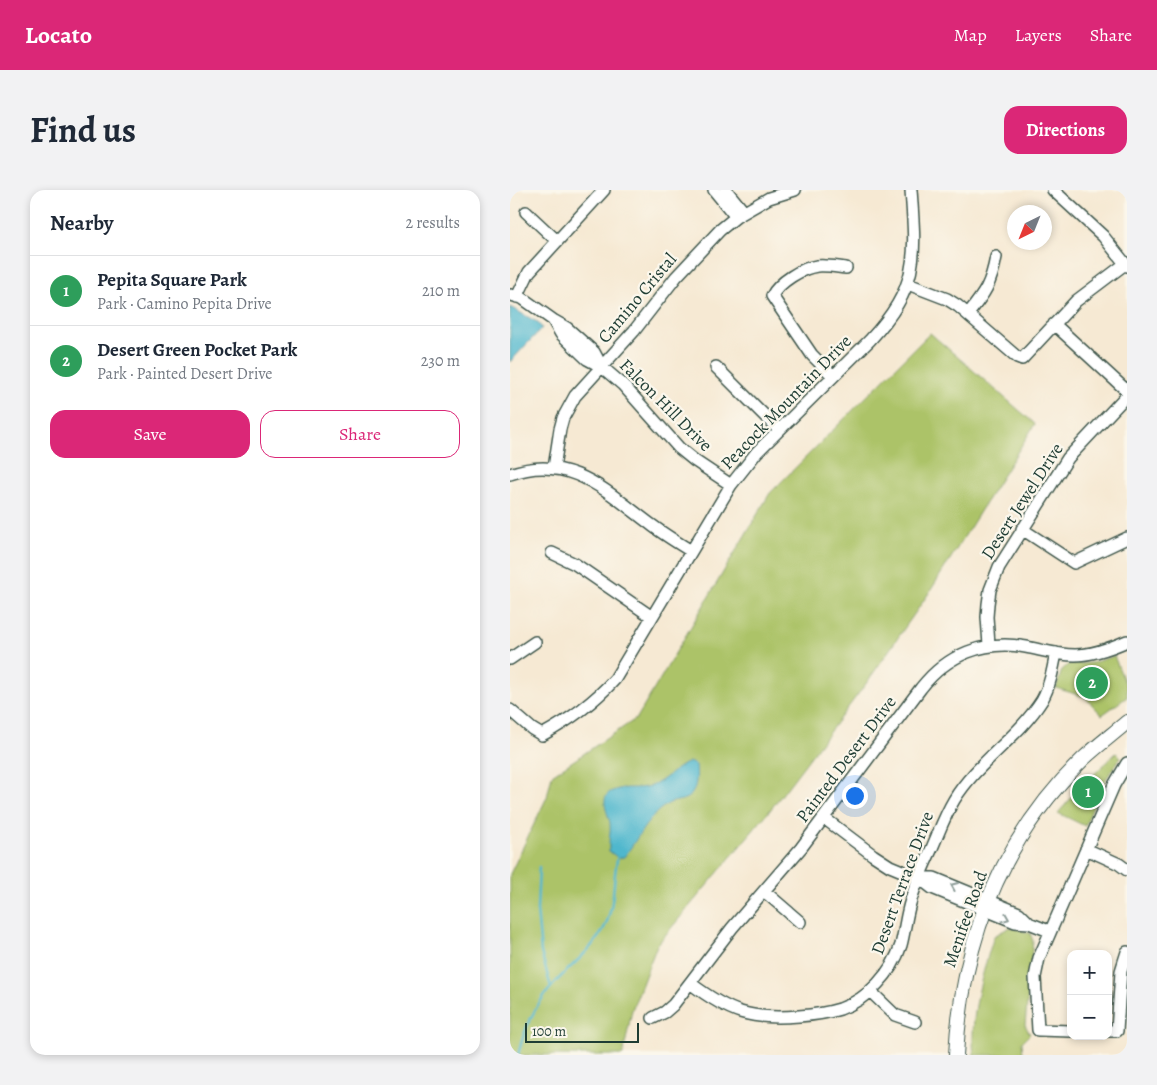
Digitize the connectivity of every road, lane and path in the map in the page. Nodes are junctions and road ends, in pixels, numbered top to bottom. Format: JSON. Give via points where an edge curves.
{"nodes":[{"id":1,"x":604,"y":190,"type":"edge"},
{"id":2,"x":714,"y":190,"type":"edge"},
{"id":3,"x":726,"y":190,"type":"edge"},
{"id":4,"x":795,"y":190,"type":"edge"},
{"id":5,"x":911,"y":190,"type":"edge"},
{"id":6,"x":1053,"y":190,"type":"edge"},
{"id":7,"x":526,"y":212,"type":"dead end"},
{"id":8,"x":740,"y":214,"type":"junction"},
{"id":9,"x":557,"y":241,"type":"junction"},
{"id":10,"x":996,"y":258,"type":"dead end"},
{"id":11,"x":1126,"y":265,"type":"edge"},
{"id":12,"x":846,"y":268,"type":"dead end"},
{"id":13,"x":908,"y":284,"type":"junction"},
{"id":14,"x":514,"y":296,"type":"edge"},
{"id":15,"x":968,"y":314,"type":"junction"},
{"id":16,"x":1054,"y":324,"type":"junction"},
{"id":17,"x":602,"y":366,"type":"junction"},
{"id":18,"x":716,"y":367,"type":"dead end"},
{"id":19,"x":834,"y":376,"type":"junction"},
{"id":20,"x":1127,"y":393,"type":"edge"},
{"id":21,"x":779,"y":430,"type":"junction"},
{"id":22,"x":554,"y":468,"type":"junction"},
{"id":23,"x":510,"y":474,"type":"edge"},
{"id":24,"x":731,"y":485,"type":"junction"},
{"id":25,"x":1022,"y":529,"type":"junction"},
{"id":26,"x":1127,"y":538,"type":"edge"},
{"id":27,"x":692,"y":551,"type":"junction"},
{"id":28,"x":552,"y":553,"type":"dead end"},
{"id":29,"x":652,"y":617,"type":"junction"},
{"id":30,"x":1127,"y":641,"type":"edge"},
{"id":31,"x":535,"y":642,"type":"dead end"},
{"id":32,"x":990,"y":645,"type":"junction"},
{"id":33,"x":1056,"y":653,"type":"junction"},
{"id":34,"x":510,"y":659,"type":"edge"},
{"id":35,"x":510,"y":710,"type":"edge"},
{"id":36,"x":1127,"y":722,"type":"edge"},
{"id":37,"x":1127,"y":763,"type":"edge"},
{"id":38,"x":824,"y":818,"type":"junction"},
{"id":39,"x":1086,"y":849,"type":"junction"},
{"id":40,"x":1127,"y":870,"type":"edge"},
{"id":41,"x":919,"y":878,"type":"junction"},
{"id":42,"x":764,"y":891,"type":"junction"},
{"id":43,"x":986,"y":905,"type":"junction"},
{"id":44,"x":800,"y":922,"type":"dead end"},
{"id":45,"x":1050,"y":931,"type":"junction"},
{"id":46,"x":1127,"y":952,"type":"edge"},
{"id":47,"x":690,"y":984,"type":"junction"},
{"id":48,"x":870,"y":991,"type":"junction"},
{"id":49,"x":653,"y":1018,"type":"dead end"},
{"id":50,"x":915,"y":1022,"type":"dead end"},
{"id":51,"x":1067,"y":1031,"type":"edge"},
{"id":52,"x":1113,"y":1031,"type":"edge"},
{"id":53,"x":956,"y":1055,"type":"edge"}],
"edges":[{"from":1,"to":9,"type":"street"},
{"from":2,"to":8,"type":"street"},
{"from":3,"to":8,"type":"street"},
{"from":4,"to":8,"type":"street","name":"Camino Cristal","via":[[770,198]]},
{"from":5,"to":13,"type":"street","name":"Peacock Mountain Drive","via":[[915,241]]},
{"from":6,"to":11,"type":"street","via":[[1104,236]]},
{"from":7,"to":9,"type":"street"},
{"from":8,"to":17,"type":"street","name":"Camino Cristal","via":[[676,277]]},
{"from":9,"to":14,"type":"street","via":[[529,272]]},
{"from":10,"to":15,"type":"street","via":[[987,290]]},
{"from":11,"to":16,"type":"street","via":[[1076,301]]},
{"from":12,"to":19,"type":"street","via":[[817,266],[782,282],[772,296],[812,355]]},
{"from":13,"to":15,"type":"street","via":[[947,299]]},
{"from":13,"to":19,"type":"street","name":"Peacock Mountain Drive","via":[[886,323]]},
{"from":14,"to":17,"type":"street","name":"Falcon Hill Drive","via":[[553,320],[561,334],[586,358]]},
{"from":15,"to":16,"type":"street","via":[[1022,359]]},
{"from":16,"to":20,"type":"street"},
{"from":17,"to":22,"type":"street","name":"Camino Cristal","via":[[575,396],[563,418]]},
{"from":17,"to":24,"type":"street","name":"Falcon Hill Drive","via":[[644,407],[679,448]]},
{"from":18,"to":21,"type":"street"},
{"from":19,"to":21,"type":"street","name":"Peacock Mountain Drive"},
{"from":20,"to":25,"type":"street","name":"Desert Jewel Drive","via":[[1076,448]]},
{"from":21,"to":24,"type":"street","name":"Peacock Mountain Drive"},
{"from":22,"to":23,"type":"street","via":[[520,470]]},
{"from":22,"to":27,"type":"street","via":[[584,476]]},
{"from":24,"to":27,"type":"street","name":"Peacock Mountain Drive"},
{"from":25,"to":26,"type":"street","via":[[1074,563]]},
{"from":25,"to":32,"type":"street","name":"Desert Jewel Drive","via":[[999,567],[990,590],[987,617]]},
{"from":27,"to":29,"type":"street","name":"Peacock Mountain Drive"},
{"from":28,"to":29,"type":"street","via":[[575,564]]},
{"from":29,"to":35,"type":"street","name":"Peacock Mountain Drive","via":[[607,688],[561,723],[542,734]]},
{"from":30,"to":33,"type":"street","name":"Painted Desert Drive","via":[[1086,654]]},
{"from":31,"to":34,"type":"street"},
{"from":32,"to":33,"type":"street","name":"Painted Desert Drive"},
{"from":32,"to":38,"type":"street","name":"Painted Desert Drive","via":[[954,658],[934,673]]},
{"from":33,"to":41,"type":"street","name":"Desert Terrace Drive","via":[[1043,698],[1031,716],[956,797]]},
{"from":36,"to":43,"type":"main road","name":"Menifee Road","via":[[1084,759],[1050,795],[1012,849]]},
{"from":37,"to":39,"type":"street"},
{"from":38,"to":41,"type":"street","via":[[890,866]]},
{"from":38,"to":42,"type":"street","name":"Painted Desert Drive"},
{"from":39,"to":40,"type":"street"},
{"from":39,"to":45,"type":"street"},
{"from":41,"to":43,"type":"street","via":[[934,878]]},
{"from":41,"to":48,"type":"street","name":"Desert Terrace Drive","via":[[900,947],[891,966]]},
{"from":42,"to":44,"type":"street"},
{"from":42,"to":47,"type":"street","name":"Painted Desert Drive"},
{"from":43,"to":45,"type":"street","via":[[1019,913],[1029,923]]},
{"from":43,"to":53,"type":"main road","name":"Menifee Road","via":[[961,994]]},
{"from":45,"to":51,"type":"street","via":[[1035,977],[1038,1030]]},
{"from":46,"to":52,"type":"street"},
{"from":47,"to":48,"type":"street","name":"Desert Terrace Drive","via":[[729,1009],[765,1017],[827,1012],[841,1008]]},
{"from":47,"to":49,"type":"street","name":"Painted Desert Drive","via":[[673,1005]]},
{"from":48,"to":50,"type":"street","via":[[895,1014]]}]}
